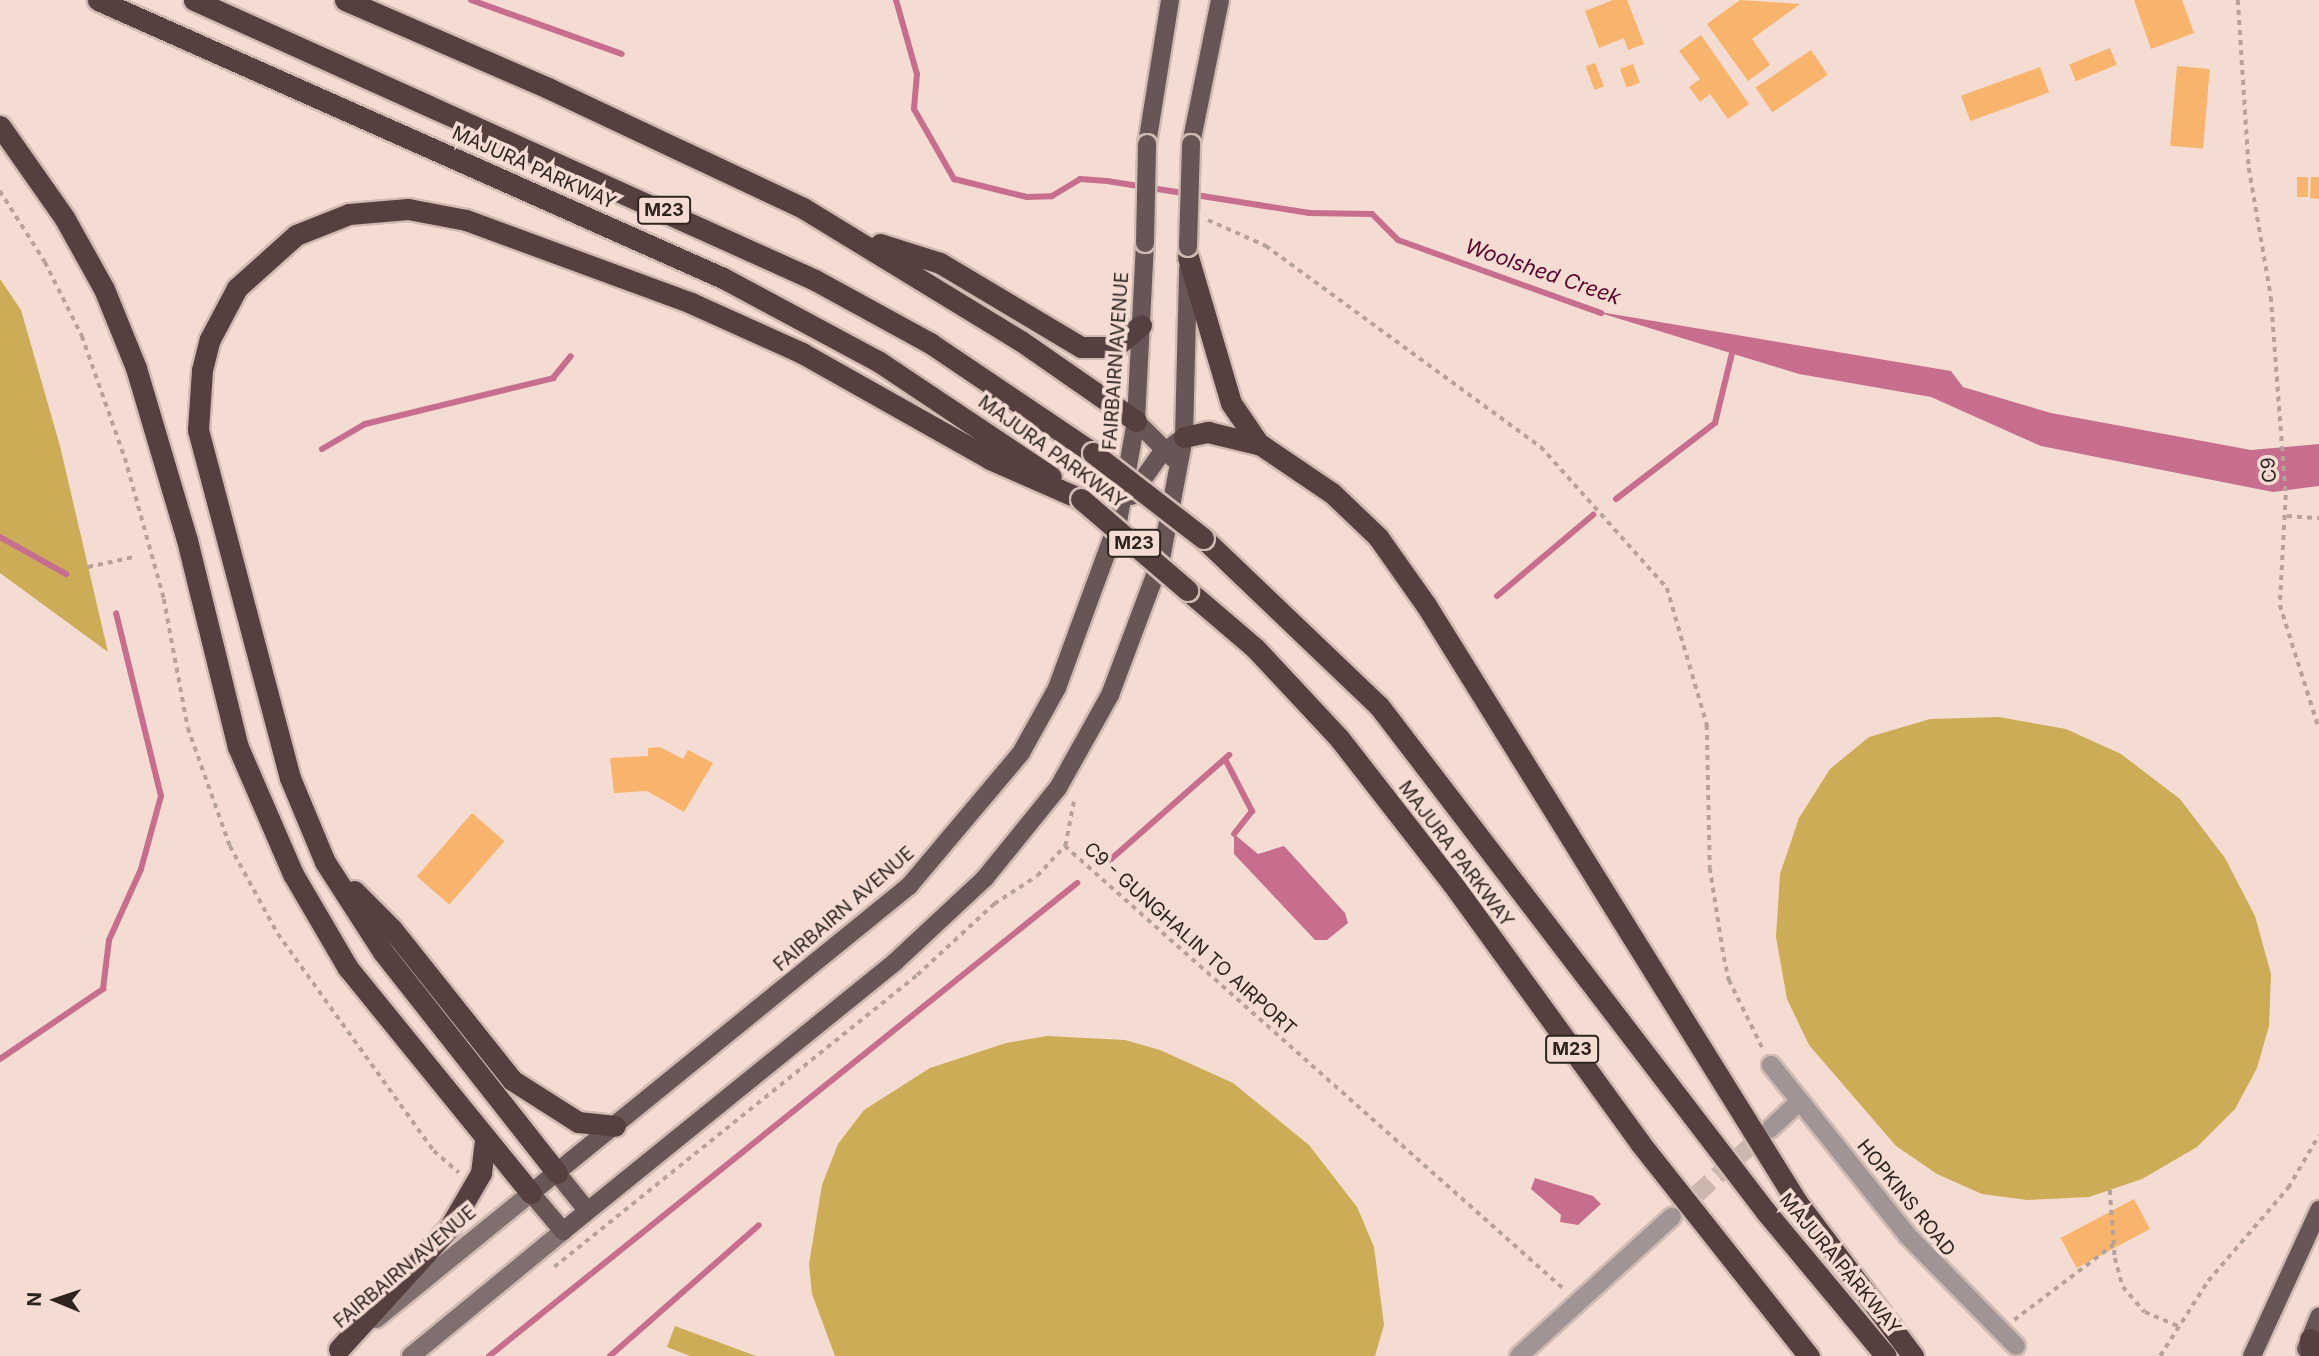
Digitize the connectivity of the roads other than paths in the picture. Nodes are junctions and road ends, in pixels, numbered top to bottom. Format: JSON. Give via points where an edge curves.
{"nodes":[{"id":1,"x":98,"y":0,"type":"edge"},
{"id":2,"x":194,"y":0,"type":"edge"},
{"id":3,"x":345,"y":0,"type":"edge"},
{"id":4,"x":1170,"y":0,"type":"edge"},
{"id":5,"x":1220,"y":0,"type":"edge"},
{"id":6,"x":0,"y":126,"type":"edge"},
{"id":7,"x":852,"y":234,"type":"junction"},
{"id":8,"x":1188,"y":252,"type":"junction"},
{"id":9,"x":1141,"y":325,"type":"junction"},
{"id":10,"x":1136,"y":421,"type":"junction"},
{"id":11,"x":1175,"y":443,"type":"junction"},
{"id":12,"x":1261,"y":445,"type":"junction"},
{"id":13,"x":1081,"y":499,"type":"junction"},
{"id":14,"x":1118,"y":522,"type":"junction"},
{"id":15,"x":325,"y":862,"type":"junction"},
{"id":16,"x":1771,"y":1065,"type":"road end"},
{"id":17,"x":1800,"y":1101,"type":"junction"},
{"id":18,"x":615,"y":1126,"type":"junction"},
{"id":19,"x":1770,"y":1129,"type":"tunnel mouth"},
{"id":20,"x":485,"y":1142,"type":"junction"},
{"id":21,"x":557,"y":1173,"type":"junction"},
{"id":22,"x":531,"y":1193,"type":"junction"},
{"id":23,"x":586,"y":1209,"type":"junction"},
{"id":24,"x":2319,"y":1210,"type":"edge"},
{"id":25,"x":1672,"y":1217,"type":"tunnel mouth"},
{"id":26,"x":563,"y":1231,"type":"junction"},
{"id":27,"x":2319,"y":1316,"type":"edge"},
{"id":28,"x":2016,"y":1346,"type":"dead end"},
{"id":29,"x":2308,"y":1350,"type":"edge"},
{"id":30,"x":336,"y":1353,"type":"edge"},
{"id":31,"x":411,"y":1356,"type":"edge"},
{"id":32,"x":1519,"y":1356,"type":"edge"},
{"id":33,"x":1809,"y":1356,"type":"edge"},
{"id":34,"x":1886,"y":1356,"type":"edge"},
{"id":35,"x":1913,"y":1356,"type":"edge"},
{"id":36,"x":2252,"y":1356,"type":"edge"}],
"edges":[{"from":1,"to":13,"type":"highway","name":"MAJURA PARKWAY","number":"M23","via":[[662,250],[811,322],[942,401]]},
{"from":2,"to":34,"type":"highway","name":"MAJURA PARKWAY","number":"M23","bridge":true,"via":[[815,280],[930,343],[1093,453],[1203,538],[1378,706],[1766,1212]]},
{"from":3,"to":7,"type":"highway","via":[[583,103]]},
{"from":4,"to":9,"type":"main road","name":"FAIRBAIRN AVENUE","bridge":true,"via":[[1147,144]]},
{"from":5,"to":8,"type":"main road","bridge":true,"via":[[1191,145]]},
{"from":6,"to":20,"type":"highway","via":[[104,289],[136,368],[187,540],[238,747],[293,874],[348,968]]},
{"from":7,"to":9,"type":"highway","via":[[940,263],[1081,347],[1115,347]]},
{"from":7,"to":10,"type":"highway"},
{"from":8,"to":11,"type":"main road"},
{"from":8,"to":12,"type":"highway","via":[[1231,403]]},
{"from":9,"to":10,"type":"main road","name":"FAIRBAIRN AVENUE"},
{"from":10,"to":11,"type":"main road"},
{"from":10,"to":14,"type":"main road","name":"FAIRBAIRN AVENUE"},
{"from":11,"to":12,"type":"highway","via":[[1208,432]]},
{"from":11,"to":14,"type":"main road","via":[[1142,478]]},
{"from":11,"to":23,"type":"main road","via":[[1177,487],[1161,559],[1110,695],[1058,788],[1012,846],[895,962]]},
{"from":12,"to":35,"type":"highway","via":[[1332,493],[1390,552],[1797,1202]]},
{"from":13,"to":15,"type":"highway","via":[[990,459],[802,352],[691,303],[466,220],[379,209],[309,228],[253,269],[222,314],[202,370],[198,430],[275,730]]},
{"from":13,"to":33,"type":"highway","name":"MAJURA PARKWAY","number":"M23","bridge":true,"via":[[1255,648],[1339,738],[1452,883],[1640,1143]]},
{"from":14,"to":18,"type":"main road","name":"FAIRBAIRN AVENUE","via":[[1057,688],[1021,753],[984,802],[909,886]]},
{"from":15,"to":18,"type":"highway","via":[[392,929],[512,1080],[578,1122]]},
{"from":15,"to":21,"type":"highway","via":[[391,963]]},
{"from":16,"to":17,"type":"street","name":"HOPKINS ROAD"},
{"from":17,"to":19,"type":"street"},
{"from":17,"to":28,"type":"street","name":"HOPKINS ROAD","via":[[1908,1236]]},
{"from":18,"to":21,"type":"main road","name":"FAIRBAIRN AVENUE"},
{"from":20,"to":22,"type":"highway"},
{"from":20,"to":30,"type":"highway","via":[[481,1173],[449,1228]]},
{"from":21,"to":22,"type":"main road","name":"FAIRBAIRN AVENUE"},
{"from":21,"to":23,"type":"main road"},
{"from":22,"to":26,"type":"main road"},
{"from":22,"to":30,"type":"main road","name":"FAIRBAIRN AVENUE"},
{"from":23,"to":26,"type":"main road"},
{"from":24,"to":36,"type":"main road"},
{"from":25,"to":32,"type":"street"},
{"from":26,"to":31,"type":"main road"},
{"from":27,"to":29,"type":"main road"}]}
